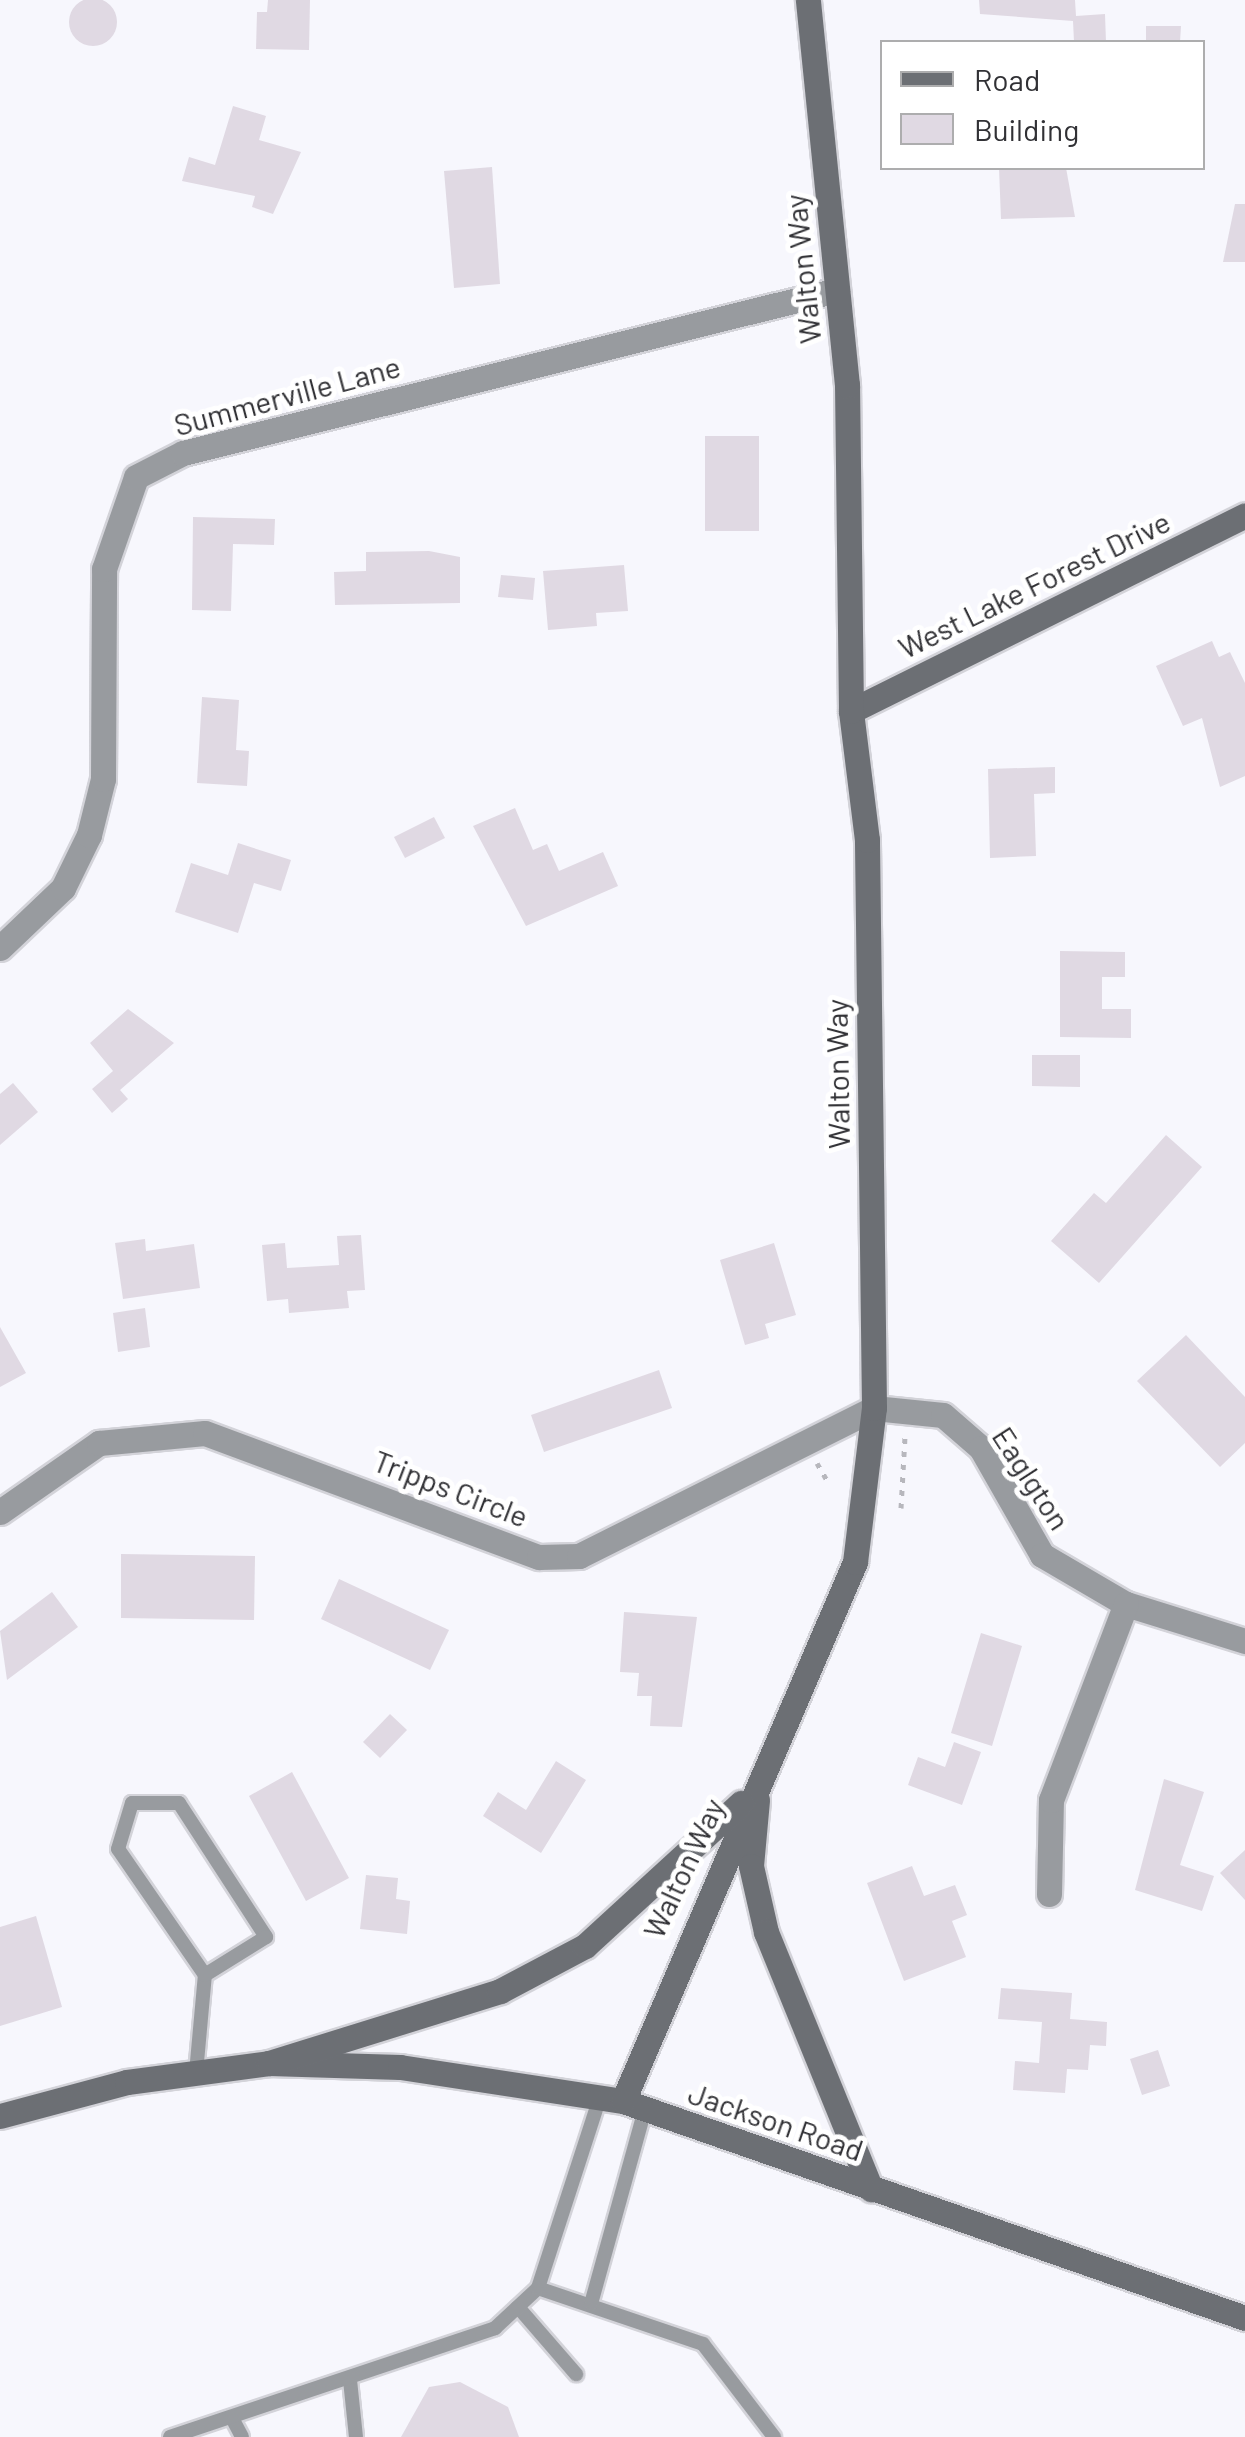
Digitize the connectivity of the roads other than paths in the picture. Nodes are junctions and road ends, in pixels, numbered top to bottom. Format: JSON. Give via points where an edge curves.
{"nodes":[{"id":1,"x":808,"y":0,"type":"edge"},
{"id":2,"x":837,"y":290,"type":"junction"},
{"id":3,"x":1245,"y":515,"type":"edge"},
{"id":4,"x":851,"y":710,"type":"junction"},
{"id":5,"x":0,"y":948,"type":"edge"},
{"id":6,"x":874,"y":1408,"type":"junction"},
{"id":7,"x":0,"y":1512,"type":"edge"},
{"id":8,"x":1126,"y":1604,"type":"junction"},
{"id":9,"x":1245,"y":1641,"type":"edge"},
{"id":10,"x":758,"y":1785,"type":"junction"},
{"id":11,"x":1049,"y":1894,"type":"dead end"},
{"id":12,"x":205,"y":1975,"type":"junction"},
{"id":13,"x":269,"y":2063,"type":"junction"},
{"id":14,"x":196,"y":2073,"type":"junction"},
{"id":15,"x":622,"y":2102,"type":"junction"},
{"id":16,"x":0,"y":2116,"type":"edge"},
{"id":17,"x":871,"y":2189,"type":"junction"},
{"id":18,"x":538,"y":2288,"type":"junction"},
{"id":19,"x":591,"y":2304,"type":"junction"},
{"id":20,"x":518,"y":2307,"type":"junction"},
{"id":21,"x":1245,"y":2318,"type":"edge"},
{"id":22,"x":576,"y":2374,"type":"dead end"},
{"id":23,"x":350,"y":2380,"type":"junction"},
{"id":24,"x":232,"y":2418,"type":"junction"},
{"id":25,"x":170,"y":2437,"type":"edge"},
{"id":26,"x":242,"y":2437,"type":"edge"},
{"id":27,"x":356,"y":2437,"type":"edge"},
{"id":28,"x":774,"y":2437,"type":"edge"}],
"edges":[{"from":1,"to":2,"type":"main road","name":"Walton Way"},
{"from":2,"to":4,"type":"main road","name":"Walton Way"},
{"from":2,"to":5,"type":"street","name":"Summerville Lane","via":[[183,453],[136,477],[104,569],[102,779],[89,835],[63,888]]},
{"from":3,"to":4,"type":"main road","name":"West Lake Forest Drive"},
{"from":4,"to":6,"type":"main road","name":"Walton Way","via":[[867,840]]},
{"from":6,"to":7,"type":"street","name":"Tripps Circle","via":[[579,1556],[539,1557],[205,1433],[99,1443]]},
{"from":6,"to":8,"type":"street","name":"Eaglgton","via":[[942,1415],[981,1448],[1042,1555]]},
{"from":6,"to":10,"type":"main road","name":"Walton Way","via":[[854,1562]]},
{"from":8,"to":9,"type":"street","name":"Eaglgton"},
{"from":8,"to":11,"type":"street","via":[[1050,1800]]},
{"from":10,"to":13,"type":"main road","via":[[585,1946],[456,2008]]},
{"from":10,"to":15,"type":"main road","name":"Walton Way"},
{"from":10,"to":17,"type":"main road","via":[[750,1866],[766,1932]]},
{"from":12,"to":12,"type":"lane","via":[[118,1849],[132,1803],[179,1803],[266,1937]]},
{"from":12,"to":14,"type":"lane"},
{"from":13,"to":14,"type":"main road"},
{"from":13,"to":15,"type":"main road","name":"Jackson Road","via":[[400,2067]]},
{"from":14,"to":16,"type":"main road"},
{"from":15,"to":17,"type":"main road","name":"Jackson Road"},
{"from":15,"to":18,"type":"lane"},
{"from":15,"to":19,"type":"lane"},
{"from":17,"to":21,"type":"main road","name":"Jackson Road"},
{"from":18,"to":19,"type":"lane"},
{"from":18,"to":20,"type":"lane"},
{"from":19,"to":28,"type":"lane","via":[[703,2344]]},
{"from":20,"to":22,"type":"lane"},
{"from":20,"to":23,"type":"lane","via":[[495,2328]]},
{"from":23,"to":24,"type":"lane"},
{"from":23,"to":27,"type":"lane"},
{"from":24,"to":25,"type":"lane"},
{"from":24,"to":26,"type":"lane"}]}
